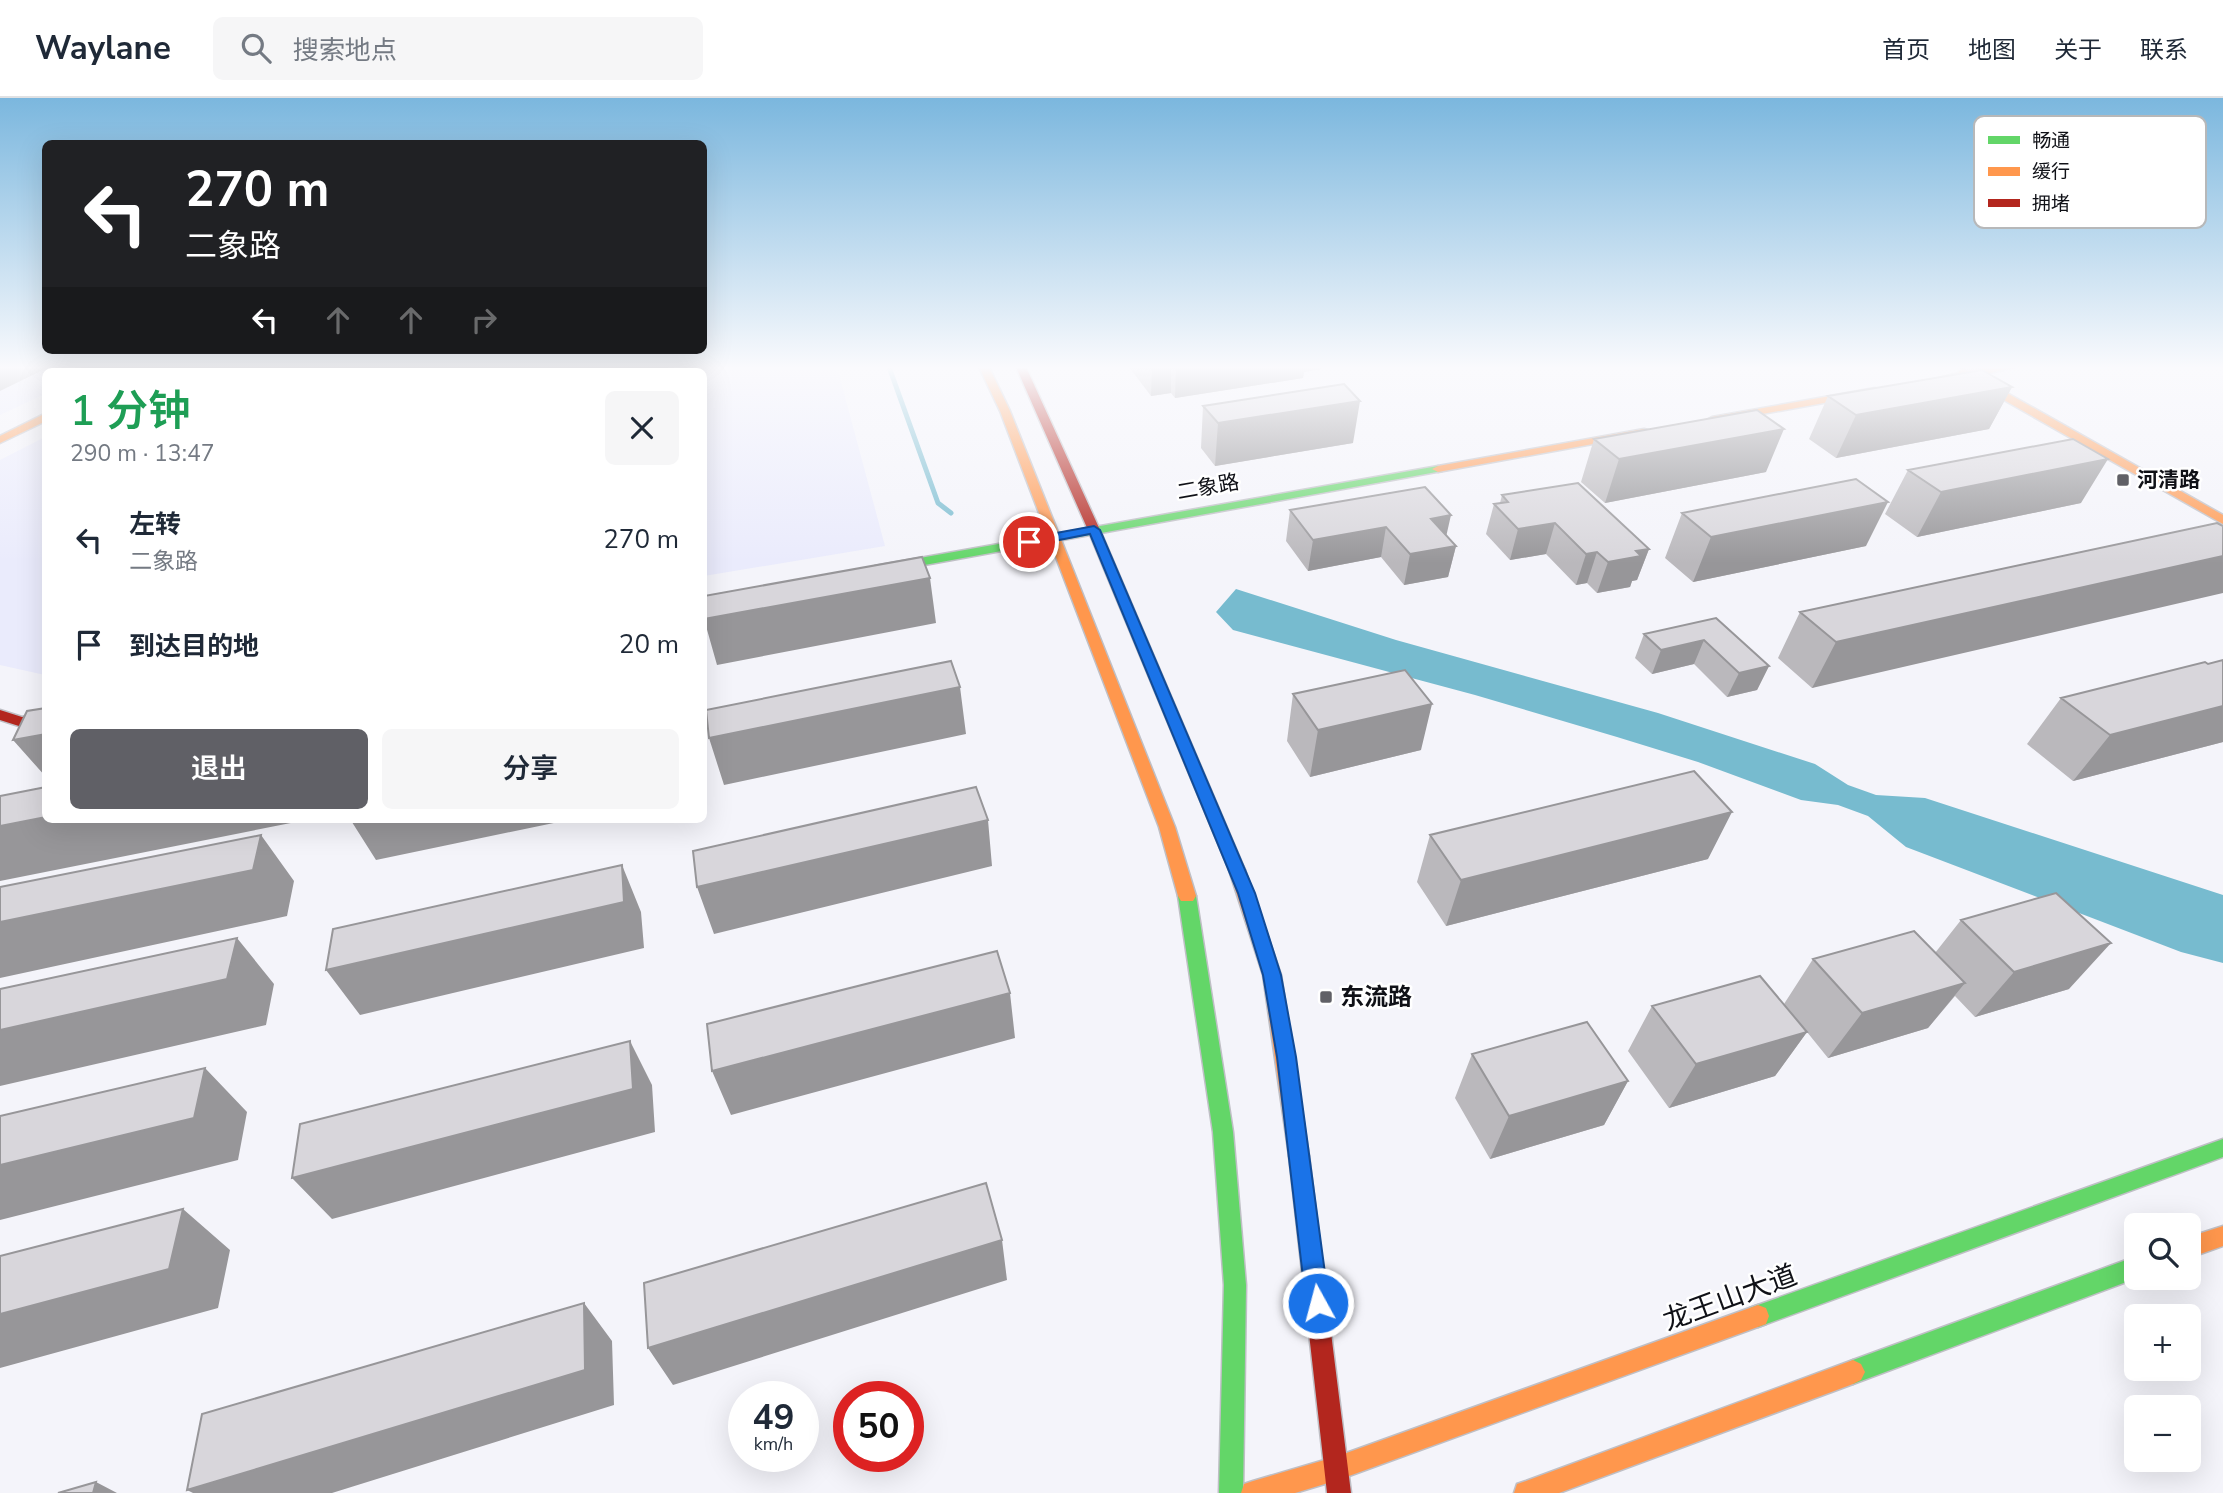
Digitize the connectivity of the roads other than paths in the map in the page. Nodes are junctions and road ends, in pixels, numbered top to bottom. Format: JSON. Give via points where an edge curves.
{"nodes":[{"id":1,"x":1013,"y":432,"type":"edge"},
{"id":2,"x":1050,"y":432,"type":"edge"},
{"id":3,"x":1642,"y":432,"type":"edge"},
{"id":4,"x":2068,"y":432,"type":"edge"},
{"id":5,"x":2223,"y":520,"type":"edge"},
{"id":6,"x":1094,"y":530,"type":"junction"},
{"id":7,"x":1054,"y":537,"type":"junction"},
{"id":8,"x":864,"y":572,"type":"edge"},
{"id":9,"x":0,"y":715,"type":"edge"},
{"id":10,"x":42,"y":719,"type":"edge"},
{"id":11,"x":22,"y":722,"type":"junction"},
{"id":12,"x":0,"y":737,"type":"edge"},
{"id":13,"x":2223,"y":1148,"type":"edge"},
{"id":14,"x":2223,"y":1236,"type":"edge"},
{"id":15,"x":2201,"y":1244,"type":"edge"},
{"id":16,"x":2124,"y":1272,"type":"edge"},
{"id":17,"x":1338,"y":1468,"type":"junction"},
{"id":18,"x":1231,"y":1493,"type":"edge"},
{"id":19,"x":1253,"y":1493,"type":"edge"},
{"id":20,"x":1339,"y":1493,"type":"edge"},
{"id":21,"x":1526,"y":1493,"type":"edge"}],
"edges":[{"from":1,"to":7,"type":"main road"},
{"from":2,"to":6,"type":"main road"},
{"from":3,"to":6,"type":"main road","name":"二象路"},
{"from":4,"to":5,"type":"main road"},
{"from":6,"to":7,"type":"main road","name":"二象路"},
{"from":6,"to":17,"type":"main road","via":[[1246,893],[1272,975]]},
{"from":7,"to":8,"type":"main road","name":"二象路"},
{"from":7,"to":18,"type":"main road","via":[[1167,827],[1191,910],[1223,1132],[1235,1284]]},
{"from":9,"to":11,"type":"main road"},
{"from":10,"to":11,"type":"main road"},
{"from":11,"to":12,"type":"main road"},
{"from":13,"to":17,"type":"main road","name":"龙王山大道"},
{"from":14,"to":15,"type":"main road"},
{"from":16,"to":21,"type":"main road"},
{"from":17,"to":19,"type":"main road","name":"龙王山大道"},
{"from":17,"to":20,"type":"main road"}]}
